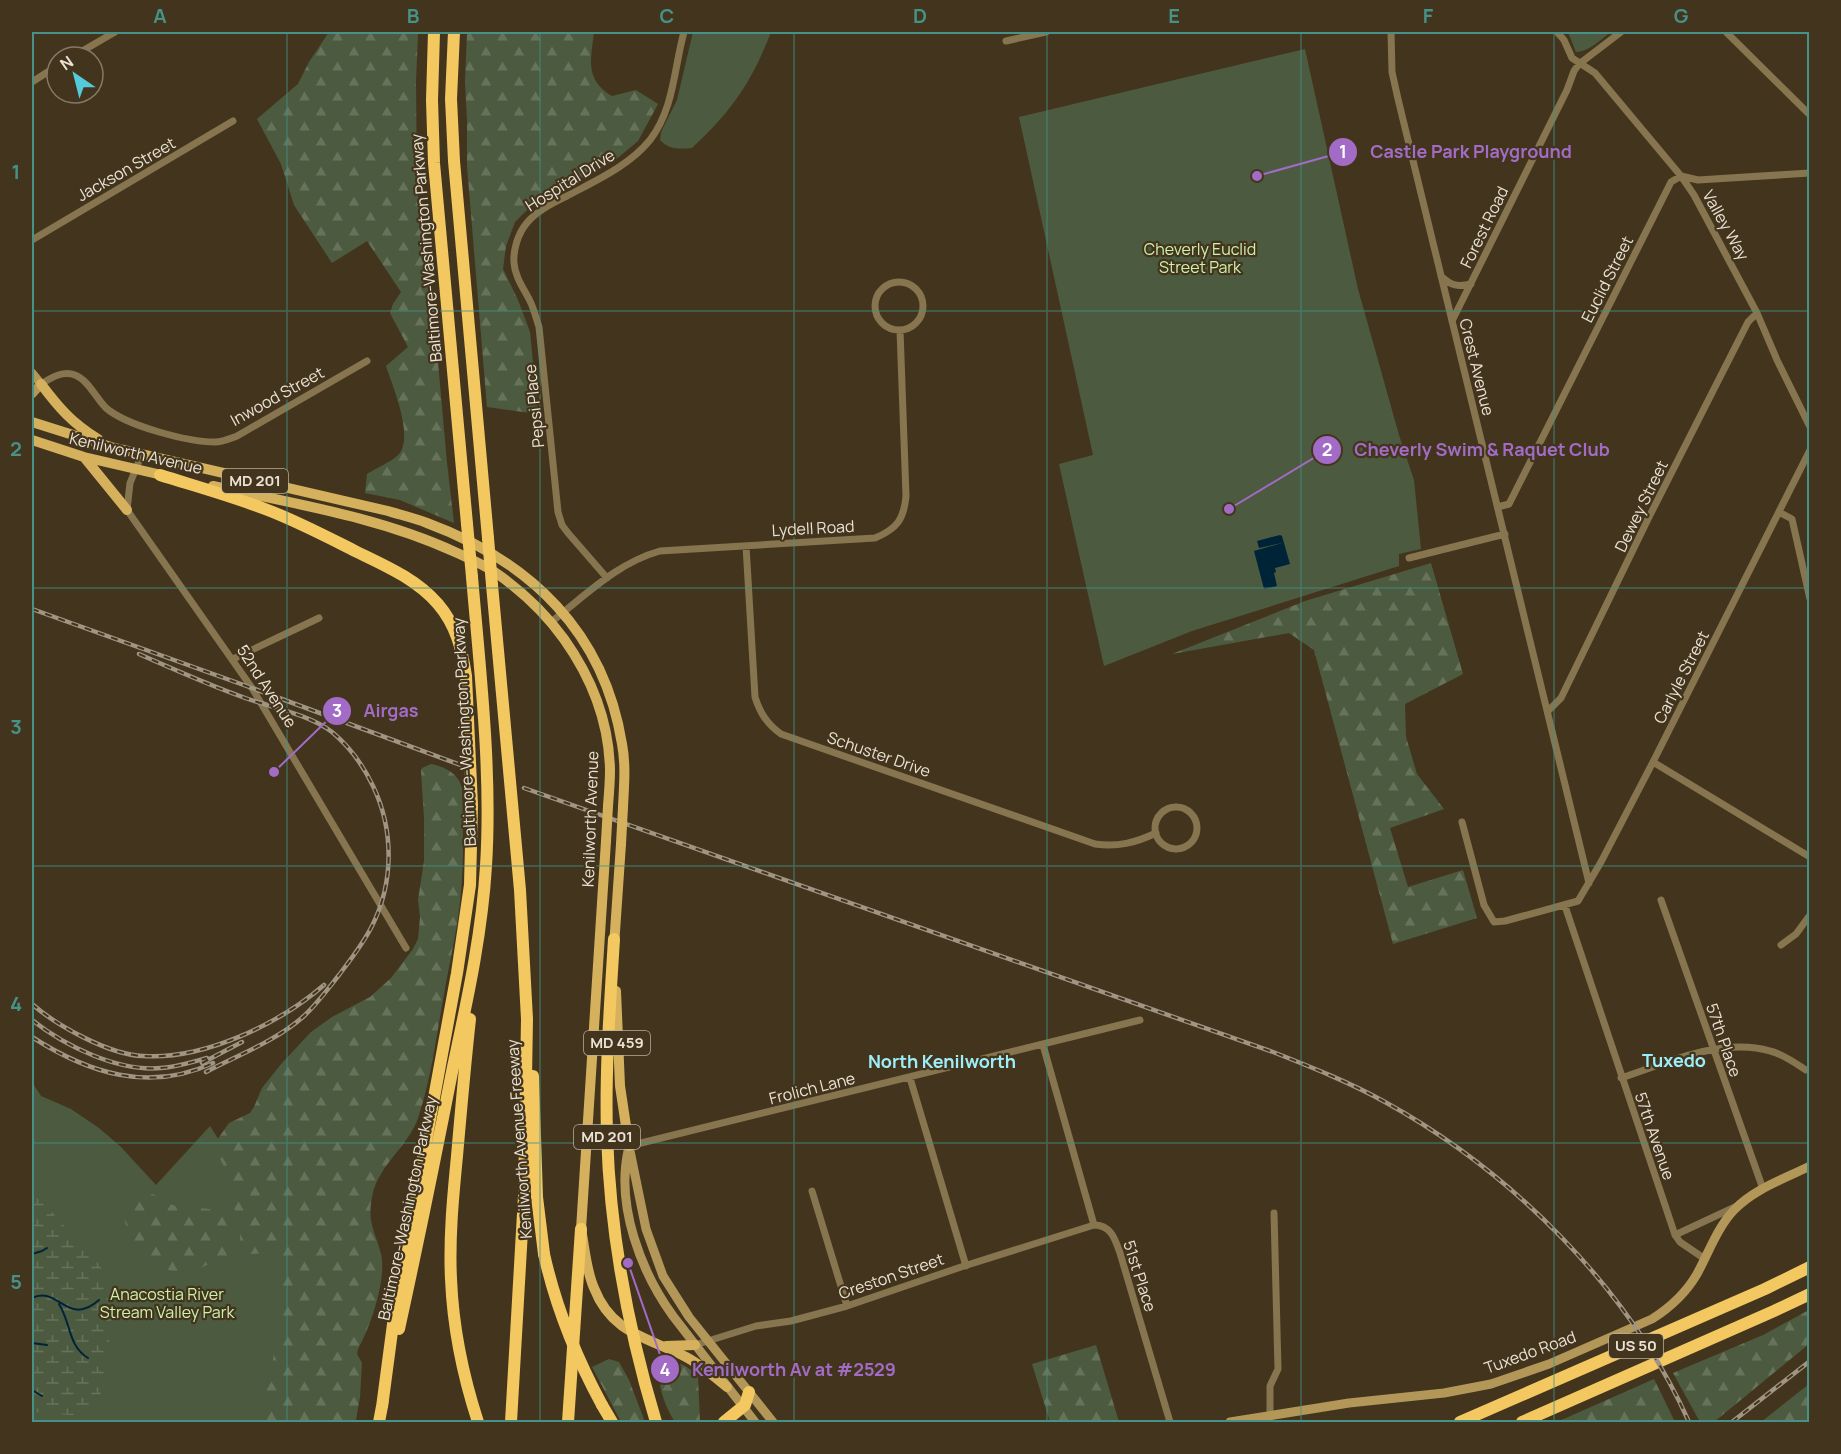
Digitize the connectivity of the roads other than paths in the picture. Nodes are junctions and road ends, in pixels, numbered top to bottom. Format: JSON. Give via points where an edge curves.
{"nodes":[{"id":1,"x":115,"y":32,"type":"edge"},
{"id":2,"x":435,"y":32,"type":"edge"},
{"id":3,"x":454,"y":32,"type":"edge"},
{"id":4,"x":684,"y":32,"type":"edge"},
{"id":5,"x":1046,"y":32,"type":"edge"},
{"id":6,"x":1391,"y":32,"type":"edge"},
{"id":7,"x":1557,"y":32,"type":"edge"},
{"id":8,"x":1621,"y":32,"type":"edge"},
{"id":9,"x":1726,"y":32,"type":"edge"},
{"id":10,"x":1006,"y":41,"type":"dead end"},
{"id":11,"x":93,"y":45,"type":"edge"},
{"id":12,"x":1579,"y":64,"type":"junction"},
{"id":13,"x":45,"y":74,"type":"edge"},
{"id":14,"x":32,"y":82,"type":"edge"},
{"id":15,"x":1809,"y":115,"type":"edge"},
{"id":16,"x":233,"y":121,"type":"dead end"},
{"id":17,"x":1809,"y":173,"type":"edge"},
{"id":18,"x":1681,"y":176,"type":"junction"},
{"id":19,"x":526,"y":223,"type":"joint"},
{"id":20,"x":32,"y":240,"type":"edge"},
{"id":21,"x":1441,"y":276,"type":"junction"},
{"id":22,"x":1471,"y":284,"type":"junction"},
{"id":23,"x":1757,"y":313,"type":"junction"},
{"id":24,"x":1452,"y":321,"type":"junction"},
{"id":25,"x":900,"y":330,"type":"junction"},
{"id":26,"x":367,"y":361,"type":"dead end"},
{"id":27,"x":32,"y":373,"type":"edge"},
{"id":28,"x":41,"y":384,"type":"junction"},
{"id":29,"x":32,"y":394,"type":"edge"},
{"id":30,"x":32,"y":422,"type":"edge"},
{"id":31,"x":1809,"y":428,"type":"edge"},
{"id":32,"x":32,"y":441,"type":"edge"},
{"id":33,"x":111,"y":447,"type":"junction"},
{"id":34,"x":1809,"y":450,"type":"edge"},
{"id":35,"x":141,"y":454,"type":"junction"},
{"id":36,"x":84,"y":457,"type":"junction"},
{"id":37,"x":135,"y":470,"type":"junction"},
{"id":38,"x":160,"y":475,"type":"junction"},
{"id":39,"x":1498,"y":507,"type":"junction"},
{"id":40,"x":127,"y":510,"type":"junction"},
{"id":41,"x":1779,"y":512,"type":"junction"},
{"id":42,"x":1505,"y":534,"type":"junction"},
{"id":43,"x":746,"y":546,"type":"junction"},
{"id":44,"x":1408,"y":558,"type":"dead end"},
{"id":45,"x":607,"y":578,"type":"junction"},
{"id":46,"x":1809,"y":599,"type":"edge"},
{"id":47,"x":564,"y":612,"type":"junction"},
{"id":48,"x":319,"y":618,"type":"dead end"},
{"id":49,"x":551,"y":622,"type":"junction"},
{"id":50,"x":233,"y":659,"type":"junction"},
{"id":51,"x":1548,"y":711,"type":"junction"},
{"id":52,"x":1653,"y":762,"type":"junction"},
{"id":53,"x":1462,"y":822,"type":"dead end"},
{"id":54,"x":1156,"y":833,"type":"junction"},
{"id":55,"x":1809,"y":857,"type":"edge"},
{"id":56,"x":1589,"y":883,"type":"junction"},
{"id":57,"x":1661,"y":900,"type":"dead end"},
{"id":58,"x":1564,"y":906,"type":"junction"},
{"id":59,"x":1809,"y":915,"type":"edge"},
{"id":60,"x":614,"y":939,"type":"junction"},
{"id":61,"x":1780,"y":945,"type":"dead end"},
{"id":62,"x":406,"y":948,"type":"dead end"},
{"id":63,"x":476,"y":955,"type":"junction"},
{"id":64,"x":527,"y":1019,"type":"junction"},
{"id":65,"x":1140,"y":1020,"type":"dead end"},
{"id":66,"x":1043,"y":1045,"type":"junction"},
{"id":67,"x":1713,"y":1048,"type":"junction"},
{"id":68,"x":1808,"y":1070,"type":"edge"},
{"id":69,"x":910,"y":1078,"type":"junction"},
{"id":70,"x":1621,"y":1078,"type":"junction"},
{"id":71,"x":629,"y":1146,"type":"junction"},
{"id":72,"x":1809,"y":1166,"type":"edge"},
{"id":73,"x":1763,"y":1189,"type":"junction"},
{"id":74,"x":812,"y":1191,"type":"dead end"},
{"id":75,"x":1742,"y":1203,"type":"junction"},
{"id":76,"x":1274,"y":1213,"type":"dead end"},
{"id":77,"x":1094,"y":1225,"type":"junction"},
{"id":78,"x":581,"y":1229,"type":"junction"},
{"id":79,"x":1675,"y":1235,"type":"junction"},
{"id":80,"x":1705,"y":1259,"type":"junction"},
{"id":81,"x":966,"y":1266,"type":"junction"},
{"id":82,"x":1809,"y":1267,"type":"edge"},
{"id":83,"x":1809,"y":1293,"type":"edge"},
{"id":84,"x":848,"y":1306,"type":"junction"},
{"id":85,"x":632,"y":1333,"type":"junction"},
{"id":86,"x":708,"y":1341,"type":"junction"},
{"id":87,"x":695,"y":1345,"type":"junction"},
{"id":88,"x":660,"y":1346,"type":"junction"},
{"id":89,"x":727,"y":1388,"type":"junction"},
{"id":90,"x":749,"y":1392,"type":"junction"},
{"id":91,"x":382,"y":1407,"type":"junction"},
{"id":92,"x":742,"y":1408,"type":"junction"},
{"id":93,"x":1270,"y":1415,"type":"junction"},
{"id":94,"x":379,"y":1422,"type":"edge"},
{"id":95,"x":478,"y":1422,"type":"edge"},
{"id":96,"x":511,"y":1422,"type":"edge"},
{"id":97,"x":568,"y":1422,"type":"edge"},
{"id":98,"x":612,"y":1422,"type":"edge"},
{"id":99,"x":656,"y":1422,"type":"edge"},
{"id":100,"x":723,"y":1422,"type":"edge"},
{"id":101,"x":755,"y":1422,"type":"edge"},
{"id":102,"x":774,"y":1422,"type":"edge"},
{"id":103,"x":1170,"y":1422,"type":"edge"},
{"id":104,"x":1230,"y":1422,"type":"edge"},
{"id":105,"x":1460,"y":1422,"type":"edge"},
{"id":106,"x":1522,"y":1422,"type":"edge"}],
"edges":[{"from":1,"to":11,"type":"street"},
{"from":2,"to":63,"type":"highway","name":"Baltimore-Washington Parkway","bridge":true,"via":[[434,163],[480,672],[487,808],[485,882]]},
{"from":3,"to":64,"type":"highway","name":"Baltimore-Washington Parkway","bridge":true,"via":[[454,161],[520,890]]},
{"from":4,"to":19,"type":"street","name":"Hospital Drive","via":[[669,99],[649,140],[614,170],[545,207]]},
{"from":5,"to":10,"type":"street"},
{"from":6,"to":21,"type":"street","name":"Crest Avenue","via":[[1392,72]]},
{"from":7,"to":12,"type":"street","name":"Valley Way"},
{"from":8,"to":12,"type":"street","name":"Forest Road"},
{"from":9,"to":15,"type":"street"},
{"from":12,"to":18,"type":"street","name":"Valley Way","via":[[1595,74]]},
{"from":12,"to":22,"type":"street","name":"Forest Road"},
{"from":13,"to":14,"type":"street"},
{"from":16,"to":20,"type":"street","name":"Jackson Street"},
{"from":17,"to":18,"type":"street","via":[[1698,180]]},
{"from":18,"to":23,"type":"street","name":"Valley Way","via":[[1704,211]]},
{"from":18,"to":39,"type":"street","name":"Euclid Street","via":[[1671,182],[1509,504]]},
{"from":19,"to":45,"type":"street","name":"Pepsi Place","via":[[516,245],[514,262],[539,327],[558,512],[562,525]]},
{"from":21,"to":22,"type":"street","via":[[1455,286]]},
{"from":21,"to":24,"type":"street","name":"Crest Avenue"},
{"from":22,"to":24,"type":"street","name":"Forest Road"},
{"from":23,"to":31,"type":"street","name":"Valley Way"},
{"from":23,"to":51,"type":"street","name":"Dewey Street","via":[[1748,322],[1690,435],[1561,698]]},
{"from":24,"to":39,"type":"street","name":"Crest Avenue"},
{"from":25,"to":25,"type":"street","via":[[918,320],[923,307],[919,293],[902,282],[882,289],[876,302],[881,321]]},
{"from":25,"to":43,"type":"street","name":"Lydell Road","via":[[906,496],[900,521],[875,538]]},
{"from":26,"to":28,"type":"street","name":"Inwood Street","via":[[237,436],[215,442],[154,430],[120,417],[72,374],[58,375]]},
{"from":27,"to":28,"type":"main road"},
{"from":28,"to":29,"type":"main road"},
{"from":28,"to":33,"type":"main road","via":[[78,426]]},
{"from":30,"to":33,"type":"main road","name":"Kenilworth Avenue","number":"MD 201"},
{"from":32,"to":36,"type":"main road","name":"Kenilworth Avenue","number":"MD 201"},
{"from":33,"to":35,"type":"main road","name":"Kenilworth Avenue","number":"MD 201"},
{"from":34,"to":41,"type":"street","name":"Carlyle Street"},
{"from":35,"to":37,"type":"street"},
{"from":35,"to":47,"type":"main road","name":"Kenilworth Avenue","number":"MD 201","via":[[427,523],[504,562]]},
{"from":36,"to":37,"type":"main road","name":"Kenilworth Avenue","number":"MD 201"},
{"from":36,"to":40,"type":"main road"},
{"from":37,"to":38,"type":"main road","name":"Kenilworth Avenue","number":"MD 201"},
{"from":37,"to":40,"type":"street"},
{"from":38,"to":49,"type":"main road","name":"Kenilworth Avenue","number":"MD 201","via":[[370,521],[434,542],[498,574]]},
{"from":38,"to":91,"type":"highway","via":[[301,524],[407,578],[446,614],[463,656],[472,795],[470,885],[458,973],[395,1309]]},
{"from":39,"to":42,"type":"street","name":"Crest Avenue"},
{"from":40,"to":50,"type":"street","name":"52nd Avenue"},
{"from":41,"to":46,"type":"street","via":[[1792,519]]},
{"from":41,"to":52,"type":"street","name":"Carlyle Street"},
{"from":42,"to":44,"type":"street"},
{"from":42,"to":51,"type":"street","name":"Crest Avenue"},
{"from":43,"to":45,"type":"street","name":"Lydell Road","via":[[660,551],[624,565]]},
{"from":43,"to":54,"type":"street","name":"Schuster Drive","via":[[755,697],[765,719],[781,734],[1095,844],[1122,845]]},
{"from":45,"to":47,"type":"street","name":"Lydell Road"},
{"from":47,"to":49,"type":"street","name":"Lydell Road"},
{"from":47,"to":60,"type":"main road","name":"Kenilworth Avenue","number":"MD 201","bridge":true,"via":[[595,660],[616,711],[622,745],[625,769]]},
{"from":48,"to":50,"type":"street"},
{"from":49,"to":78,"type":"main road","name":"Kenilworth Avenue","number":"MD 201","bridge":true,"via":[[578,658],[594,691],[608,744],[610,770]]},
{"from":50,"to":62,"type":"street","name":"52nd Avenue"},
{"from":51,"to":56,"type":"street","name":"Crest Avenue"},
{"from":52,"to":55,"type":"street"},
{"from":52,"to":56,"type":"street","name":"Carlyle Street"},
{"from":53,"to":58,"type":"street","via":[[1482,897],[1494,922]]},
{"from":54,"to":54,"type":"street","via":[[1162,844],[1178,849],[1193,841],[1197,825],[1186,809],[1175,807],[1159,817]]},
{"from":56,"to":58,"type":"street","name":"Carlyle Street","via":[[1578,901]]},
{"from":57,"to":67,"type":"street","name":"57th Place"},
{"from":58,"to":70,"type":"street","name":"57th Avenue"},
{"from":59,"to":61,"type":"street","via":[[1796,934]]},
{"from":60,"to":71,"type":"main road","name":"Kenilworth Avenue","number":"MD 459","via":[[619,1074]]},
{"from":60,"to":85,"type":"highway","number":"MD 201","via":[[607,1136],[614,1226]]},
{"from":63,"to":91,"type":"highway","name":"Baltimore-Washington Parkway"},
{"from":63,"to":95,"type":"highway","via":[[452,1213],[451,1265],[453,1309]]},
{"from":64,"to":96,"type":"highway","name":"Baltimore-Washington Parkway","via":[[524,1196]]},
{"from":64,"to":98,"type":"highway","name":"Kenilworth Avenue Freeway","bridge":true,"via":[[544,1254],[569,1337]]},
{"from":65,"to":66,"type":"street","name":"Frolich Lane"},
{"from":66,"to":69,"type":"street","name":"Frolich Lane"},
{"from":66,"to":77,"type":"street"},
{"from":67,"to":68,"type":"street","via":[[1764,1049]]},
{"from":67,"to":70,"type":"street"},
{"from":67,"to":73,"type":"street","name":"57th Place"},
{"from":69,"to":71,"type":"street","name":"Frolich Lane"},
{"from":69,"to":81,"type":"street"},
{"from":70,"to":79,"type":"street","name":"57th Avenue"},
{"from":71,"to":86,"type":"main road","name":"Kenilworth Avenue","number":"MD 459","via":[[655,1258],[676,1299]]},
{"from":71,"to":87,"type":"main road","name":"Kenilworth Avenue","number":"MD 459","via":[[626,1194],[638,1252],[661,1299]]},
{"from":72,"to":73,"type":"main road","name":"Tuxedo Road"},
{"from":73,"to":75,"type":"main road","name":"Tuxedo Road"},
{"from":74,"to":84,"type":"street"},
{"from":75,"to":79,"type":"street","name":"Tuxedo Road"},
{"from":75,"to":80,"type":"main road","name":"Tuxedo Road","via":[[1722,1225]]},
{"from":76,"to":93,"type":"street","via":[[1278,1370],[1270,1386]]},
{"from":77,"to":81,"type":"street","name":"Creston Street"},
{"from":77,"to":103,"type":"street","name":"51st Place","via":[[1107,1228],[1116,1241]]},
{"from":78,"to":85,"type":"main road","name":"Kenilworth Avenue","via":[[597,1294],[612,1317]]},
{"from":78,"to":97,"type":"highway","number":"MD 201"},
{"from":79,"to":80,"type":"street"},
{"from":80,"to":93,"type":"main road","name":"Tuxedo Road","via":[[1690,1285],[1663,1312],[1529,1372],[1450,1392]]},
{"from":81,"to":84,"type":"street","name":"Creston Street"},
{"from":82,"to":105,"type":"highway","number":"US 50"},
{"from":83,"to":106,"type":"highway","number":"US 50"},
{"from":84,"to":86,"type":"street","name":"Creston Street"},
{"from":85,"to":88,"type":"main road","name":"Kenilworth Avenue"},
{"from":85,"to":99,"type":"highway","number":"MD 201"},
{"from":86,"to":87,"type":"street","name":"Creston Street"},
{"from":86,"to":90,"type":"main road","name":"Kenilworth Avenue","number":"MD 459"},
{"from":87,"to":88,"type":"main road"},
{"from":87,"to":89,"type":"main road","name":"Kenilworth Avenue","number":"MD 459"},
{"from":88,"to":89,"type":"main road","name":"Kenilworth Avenue","via":[[691,1360]]},
{"from":89,"to":92,"type":"main road","name":"Kenilworth Avenue","number":"MD 459"},
{"from":90,"to":92,"type":"highway"},
{"from":90,"to":102,"type":"main road","name":"Kenilworth Avenue","number":"MD 459"},
{"from":91,"to":94,"type":"highway","name":"Baltimore-Washington Parkway"},
{"from":92,"to":100,"type":"highway"},
{"from":92,"to":101,"type":"main road","name":"Kenilworth Avenue","number":"MD 459"},
{"from":93,"to":104,"type":"main road","name":"Tuxedo Road"}]}
